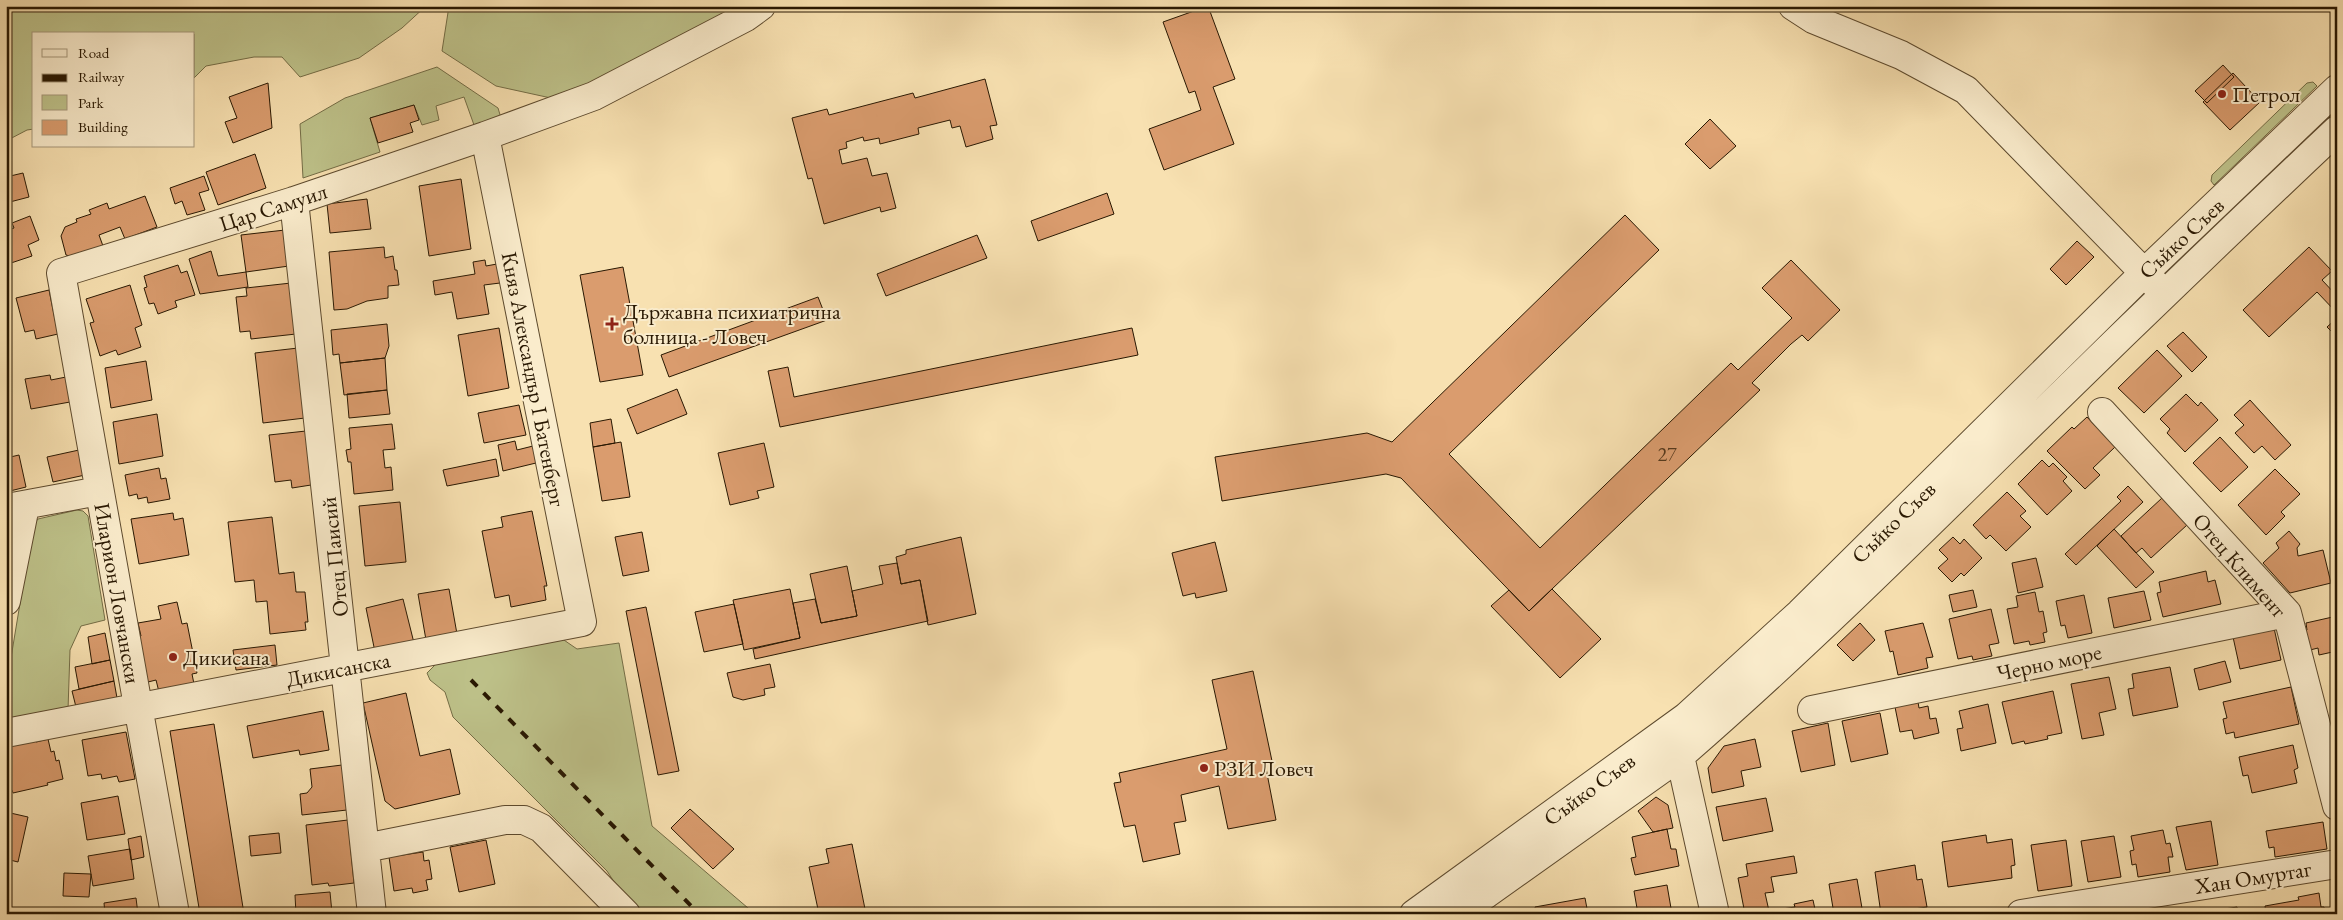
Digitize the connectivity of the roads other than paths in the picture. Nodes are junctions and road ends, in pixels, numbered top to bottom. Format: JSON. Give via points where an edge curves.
{"nodes":[{"id":1,"x":761,"y":6,"type":"edge"},
{"id":2,"x":1793,"y":6,"type":"edge"},
{"id":3,"x":2337,"y":89,"type":"edge"},
{"id":4,"x":2337,"y":130,"type":"edge"},
{"id":5,"x":485,"y":136,"type":"junction"},
{"id":6,"x":294,"y":201,"type":"junction"},
{"id":7,"x":2144,"y":272,"type":"junction"},
{"id":8,"x":61,"y":273,"type":"joint"},
{"id":9,"x":2164,"y":293,"type":"junction"},
{"id":10,"x":2102,"y":412,"type":"dead end"},
{"id":11,"x":99,"y":490,"type":"junction"},
{"id":12,"x":16,"y":507,"type":"edge"},
{"id":13,"x":6,"y":601,"type":"edge"},
{"id":14,"x":2287,"y":613,"type":"junction"},
{"id":15,"x":582,"y":622,"type":"joint"},
{"id":16,"x":346,"y":667,"type":"junction"},
{"id":17,"x":139,"y":707,"type":"junction"},
{"id":18,"x":1812,"y":710,"type":"dead end"},
{"id":19,"x":6,"y":732,"type":"edge"},
{"id":20,"x":1672,"y":746,"type":"junction"},
{"id":21,"x":2337,"y":806,"type":"edge"},
{"id":22,"x":365,"y":848,"type":"junction"},
{"id":23,"x":2337,"y":864,"type":"edge"},
{"id":24,"x":175,"y":914,"type":"edge"},
{"id":25,"x":372,"y":914,"type":"edge"},
{"id":26,"x":626,"y":914,"type":"edge"},
{"id":27,"x":1414,"y":914,"type":"edge"},
{"id":28,"x":1458,"y":914,"type":"edge"},
{"id":29,"x":1715,"y":914,"type":"edge"},
{"id":30,"x":2021,"y":914,"type":"edge"}],
"edges":[{"from":1,"to":5,"type":"street","name":"Цар Самуил","via":[[594,96]]},
{"from":2,"to":7,"type":"street","via":[[1813,19],[1901,54],[1966,90]]},
{"from":3,"to":7,"type":"street","name":"Съйко Съев"},
{"from":4,"to":9,"type":"street","name":"Съйко Съев"},
{"from":5,"to":6,"type":"street","name":"Цар Самуил"},
{"from":5,"to":15,"type":"street","name":"Княз Александър I Батенберг"},
{"from":6,"to":8,"type":"street","name":"Цар Самуил"},
{"from":6,"to":16,"type":"street","name":"Отец Паисий"},
{"from":7,"to":9,"type":"street"},
{"from":7,"to":20,"type":"street","name":"Съйко Съев","via":[[1755,655]]},
{"from":8,"to":11,"type":"street","name":"Иларион Ловчански"},
{"from":9,"to":20,"type":"street","name":"Съйко Съев","via":[[1830,619]]},
{"from":10,"to":14,"type":"street","name":"Отец Климент"},
{"from":11,"to":12,"type":"street"},
{"from":11,"to":17,"type":"street","name":"Иларион Ловчански"},
{"from":12,"to":13,"type":"street"},
{"from":14,"to":18,"type":"street","name":"Черно море"},
{"from":14,"to":21,"type":"street","name":"Отец Климент"},
{"from":15,"to":16,"type":"street","name":"Дикисанска"},
{"from":16,"to":17,"type":"street","name":"Дикисанска"},
{"from":16,"to":22,"type":"street","name":"Отец Паисий"},
{"from":17,"to":19,"type":"street","name":"Дикисанска"},
{"from":17,"to":24,"type":"street","name":"Иларион Ловчански"},
{"from":20,"to":27,"type":"street","name":"Съйко Съев"},
{"from":20,"to":28,"type":"street","name":"Съйко Съев"},
{"from":20,"to":29,"type":"street"},
{"from":22,"to":25,"type":"street","name":"Отец Паисий"},
{"from":22,"to":26,"type":"street","via":[[505,820],[524,820],[541,828]]},
{"from":23,"to":30,"type":"street","name":"Хан Омуртаг"}]}
